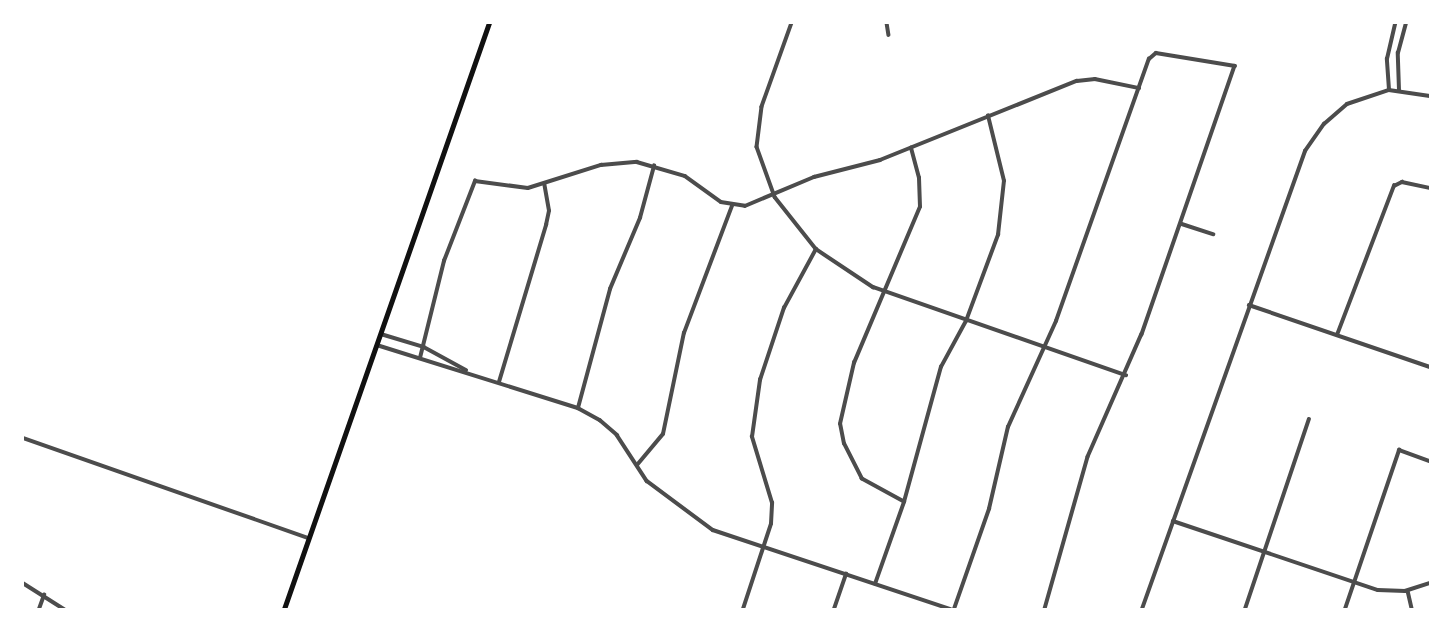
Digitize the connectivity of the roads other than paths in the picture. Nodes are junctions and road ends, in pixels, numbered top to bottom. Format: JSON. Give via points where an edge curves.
{"nodes":[{"id":1,"x":489,"y":23,"type":"edge"},
{"id":2,"x":792,"y":23,"type":"edge"},
{"id":3,"x":887,"y":23,"type":"edge"},
{"id":4,"x":1395,"y":23,"type":"edge"},
{"id":5,"x":1406,"y":23,"type":"edge"},
{"id":6,"x":889,"y":35,"type":"dead end"},
{"id":7,"x":1139,"y":88,"type":"junction"},
{"id":8,"x":1389,"y":90,"type":"junction"},
{"id":9,"x":1399,"y":90,"type":"junction"},
{"id":10,"x":1430,"y":96,"type":"edge"},
{"id":11,"x":988,"y":116,"type":"junction"},
{"id":12,"x":911,"y":148,"type":"junction"},
{"id":13,"x":654,"y":166,"type":"junction"},
{"id":14,"x":544,"y":184,"type":"junction"},
{"id":15,"x":1430,"y":188,"type":"edge"},
{"id":16,"x":775,"y":197,"type":"junction"},
{"id":17,"x":732,"y":206,"type":"junction"},
{"id":18,"x":1182,"y":224,"type":"junction"},
{"id":19,"x":1213,"y":234,"type":"dead end"},
{"id":20,"x":816,"y":249,"type":"junction"},
{"id":21,"x":888,"y":292,"type":"junction"},
{"id":22,"x":1249,"y":306,"type":"junction"},
{"id":23,"x":966,"y":321,"type":"junction"},
{"id":24,"x":381,"y":334,"type":"junction"},
{"id":25,"x":1337,"y":335,"type":"junction"},
{"id":26,"x":377,"y":345,"type":"junction"},
{"id":27,"x":424,"y":347,"type":"junction"},
{"id":28,"x":1046,"y":347,"type":"junction"},
{"id":29,"x":420,"y":358,"type":"junction"},
{"id":30,"x":1430,"y":359,"type":"edge"},
{"id":31,"x":1429,"y":366,"type":"edge"},
{"id":32,"x":474,"y":374,"type":"junction"},
{"id":33,"x":1126,"y":375,"type":"junction"},
{"id":34,"x":499,"y":382,"type":"junction"},
{"id":35,"x":578,"y":408,"type":"junction"},
{"id":36,"x":1309,"y":419,"type":"dead end"},
{"id":37,"x":23,"y":438,"type":"edge"},
{"id":38,"x":1430,"y":461,"type":"edge"},
{"id":39,"x":637,"y":466,"type":"junction"},
{"id":40,"x":904,"y":502,"type":"junction"},
{"id":41,"x":1173,"y":521,"type":"junction"},
{"id":42,"x":309,"y":538,"type":"junction"},
{"id":43,"x":765,"y":546,"type":"junction"},
{"id":44,"x":1264,"y":551,"type":"junction"},
{"id":45,"x":846,"y":574,"type":"junction"},
{"id":46,"x":23,"y":583,"type":"edge"},
{"id":47,"x":1354,"y":583,"type":"junction"},
{"id":48,"x":1430,"y":583,"type":"edge"},
{"id":49,"x":875,"y":584,"type":"junction"},
{"id":50,"x":1408,"y":590,"type":"junction"},
{"id":51,"x":44,"y":594,"type":"junction"},
{"id":52,"x":39,"y":609,"type":"edge"},
{"id":53,"x":64,"y":609,"type":"edge"},
{"id":54,"x":284,"y":609,"type":"edge"},
{"id":55,"x":743,"y":609,"type":"edge"},
{"id":56,"x":834,"y":609,"type":"edge"},
{"id":57,"x":952,"y":609,"type":"edge"},
{"id":58,"x":1045,"y":609,"type":"edge"},
{"id":59,"x":1142,"y":609,"type":"edge"},
{"id":60,"x":1245,"y":609,"type":"edge"},
{"id":61,"x":1345,"y":609,"type":"edge"},
{"id":62,"x":1412,"y":609,"type":"edge"}],
"edges":[{"from":1,"to":24,"type":"main road"},
{"from":2,"to":16,"type":"street","via":[[757,128],[757,147]]},
{"from":3,"to":6,"type":"street"},
{"from":4,"to":8,"type":"street","via":[[1387,59]]},
{"from":5,"to":9,"type":"street","via":[[1398,54]]},
{"from":7,"to":11,"type":"street","via":[[1095,79],[1077,81]]},
{"from":7,"to":18,"type":"street","via":[[1151,55],[1235,66]]},
{"from":7,"to":28,"type":"street"},
{"from":8,"to":9,"type":"street"},
{"from":8,"to":22,"type":"street","via":[[1347,104],[1312,139]]},
{"from":9,"to":10,"type":"street"},
{"from":11,"to":12,"type":"street"},
{"from":11,"to":23,"type":"street","via":[[1000,152],[1003,208],[992,257]]},
{"from":12,"to":16,"type":"street","via":[[814,177]]},
{"from":12,"to":21,"type":"street","via":[[920,207]]},
{"from":13,"to":14,"type":"street","via":[[601,164]]},
{"from":13,"to":17,"type":"street","via":[[685,176]]},
{"from":13,"to":35,"type":"street","via":[[640,218],[610,289]]},
{"from":14,"to":27,"type":"street","via":[[528,188],[470,183],[444,261]]},
{"from":14,"to":34,"type":"street","via":[[549,211],[546,225]]},
{"from":15,"to":25,"type":"street","via":[[1398,183],[1380,217]]},
{"from":16,"to":17,"type":"street"},
{"from":16,"to":20,"type":"street"},
{"from":17,"to":39,"type":"street","via":[[684,333],[663,434]]},
{"from":18,"to":19,"type":"street"},
{"from":18,"to":33,"type":"street"},
{"from":20,"to":21,"type":"street","via":[[849,274]]},
{"from":20,"to":43,"type":"street","via":[[784,308],[760,380],[752,437],[772,503]]},
{"from":21,"to":23,"type":"street"},
{"from":21,"to":40,"type":"street","via":[[854,363],[840,425],[862,479]]},
{"from":22,"to":25,"type":"street"},
{"from":22,"to":41,"type":"street"},
{"from":23,"to":28,"type":"street"},
{"from":23,"to":40,"type":"street","via":[[941,367]]},
{"from":24,"to":26,"type":"main road"},
{"from":24,"to":27,"type":"street"},
{"from":25,"to":31,"type":"street"},
{"from":26,"to":29,"type":"street"},
{"from":26,"to":42,"type":"main road"},
{"from":27,"to":29,"type":"street"},
{"from":27,"to":32,"type":"street"},
{"from":28,"to":33,"type":"street"},
{"from":28,"to":57,"type":"street","via":[[1009,427],[989,509]]},
{"from":29,"to":32,"type":"street"},
{"from":30,"to":31,"type":"street"},
{"from":32,"to":34,"type":"street"},
{"from":33,"to":58,"type":"street","via":[[1088,457]]},
{"from":34,"to":35,"type":"street"},
{"from":35,"to":39,"type":"street","via":[[609,427]]},
{"from":36,"to":44,"type":"street"},
{"from":37,"to":42,"type":"street"},
{"from":38,"to":47,"type":"street","via":[[1399,450]]},
{"from":39,"to":43,"type":"street","via":[[647,481],[681,510],[713,530]]},
{"from":40,"to":49,"type":"street"},
{"from":41,"to":44,"type":"street"},
{"from":41,"to":59,"type":"street"},
{"from":42,"to":54,"type":"main road"},
{"from":43,"to":45,"type":"street"},
{"from":43,"to":55,"type":"street"},
{"from":44,"to":47,"type":"street"},
{"from":44,"to":60,"type":"street"},
{"from":45,"to":49,"type":"street"},
{"from":45,"to":56,"type":"street"},
{"from":46,"to":51,"type":"street"},
{"from":47,"to":50,"type":"street","via":[[1392,592]]},
{"from":47,"to":61,"type":"street"},
{"from":48,"to":50,"type":"street"},
{"from":49,"to":57,"type":"street"},
{"from":50,"to":62,"type":"street"},
{"from":51,"to":52,"type":"street"},
{"from":51,"to":53,"type":"street"}]}
